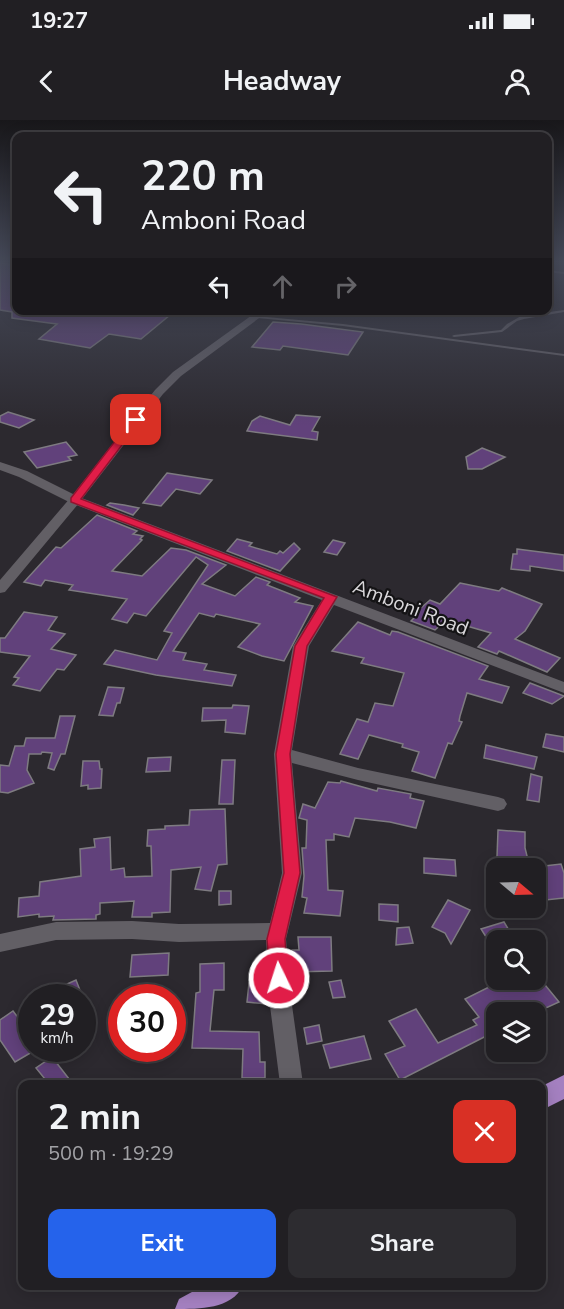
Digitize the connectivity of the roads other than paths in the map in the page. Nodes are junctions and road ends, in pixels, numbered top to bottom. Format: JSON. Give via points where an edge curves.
{"nodes":[{"id":1,"x":260,"y":315,"type":"edge"},
{"id":2,"x":273,"y":315,"type":"edge"},
{"id":3,"x":526,"y":315,"type":"edge"},
{"id":4,"x":437,"y":337,"type":"junction"},
{"id":5,"x":564,"y":355,"type":"edge"},
{"id":6,"x":0,"y":466,"type":"edge"},
{"id":7,"x":75,"y":500,"type":"junction"},
{"id":8,"x":0,"y":589,"type":"edge"},
{"id":9,"x":331,"y":597,"type":"junction"},
{"id":10,"x":564,"y":688,"type":"edge"},
{"id":11,"x":283,"y":754,"type":"junction"},
{"id":12,"x":498,"y":804,"type":"dead end"},
{"id":13,"x":278,"y":931,"type":"junction"},
{"id":14,"x":0,"y":943,"type":"edge"},
{"id":15,"x":291,"y":1080,"type":"edge"},
{"id":16,"x":564,"y":1086,"type":"edge"},
{"id":17,"x":546,"y":1097,"type":"edge"},
{"id":18,"x":222,"y":1290,"type":"edge"},
{"id":19,"x":189,"y":1309,"type":"edge"}],
"edges":[{"from":1,"to":7,"type":"street","via":[[171,380]]},
{"from":2,"to":4,"type":"lane"},
{"from":3,"to":4,"type":"lane","via":[[507,324],[502,331]]},
{"from":4,"to":5,"type":"lane"},
{"from":6,"to":7,"type":"street","name":"Amboni Road"},
{"from":7,"to":8,"type":"street"},
{"from":7,"to":9,"type":"street","name":"Amboni Road"},
{"from":9,"to":10,"type":"street","name":"Amboni Road"},
{"from":9,"to":11,"type":"street","via":[[301,646]]},
{"from":11,"to":12,"type":"street"},
{"from":11,"to":13,"type":"street","via":[[292,873]]},
{"from":13,"to":14,"type":"street","via":[[56,931]]},
{"from":13,"to":15,"type":"street","via":[[280,998]]},
{"from":16,"to":17,"type":"highway"},
{"from":18,"to":19,"type":"highway"}]}
